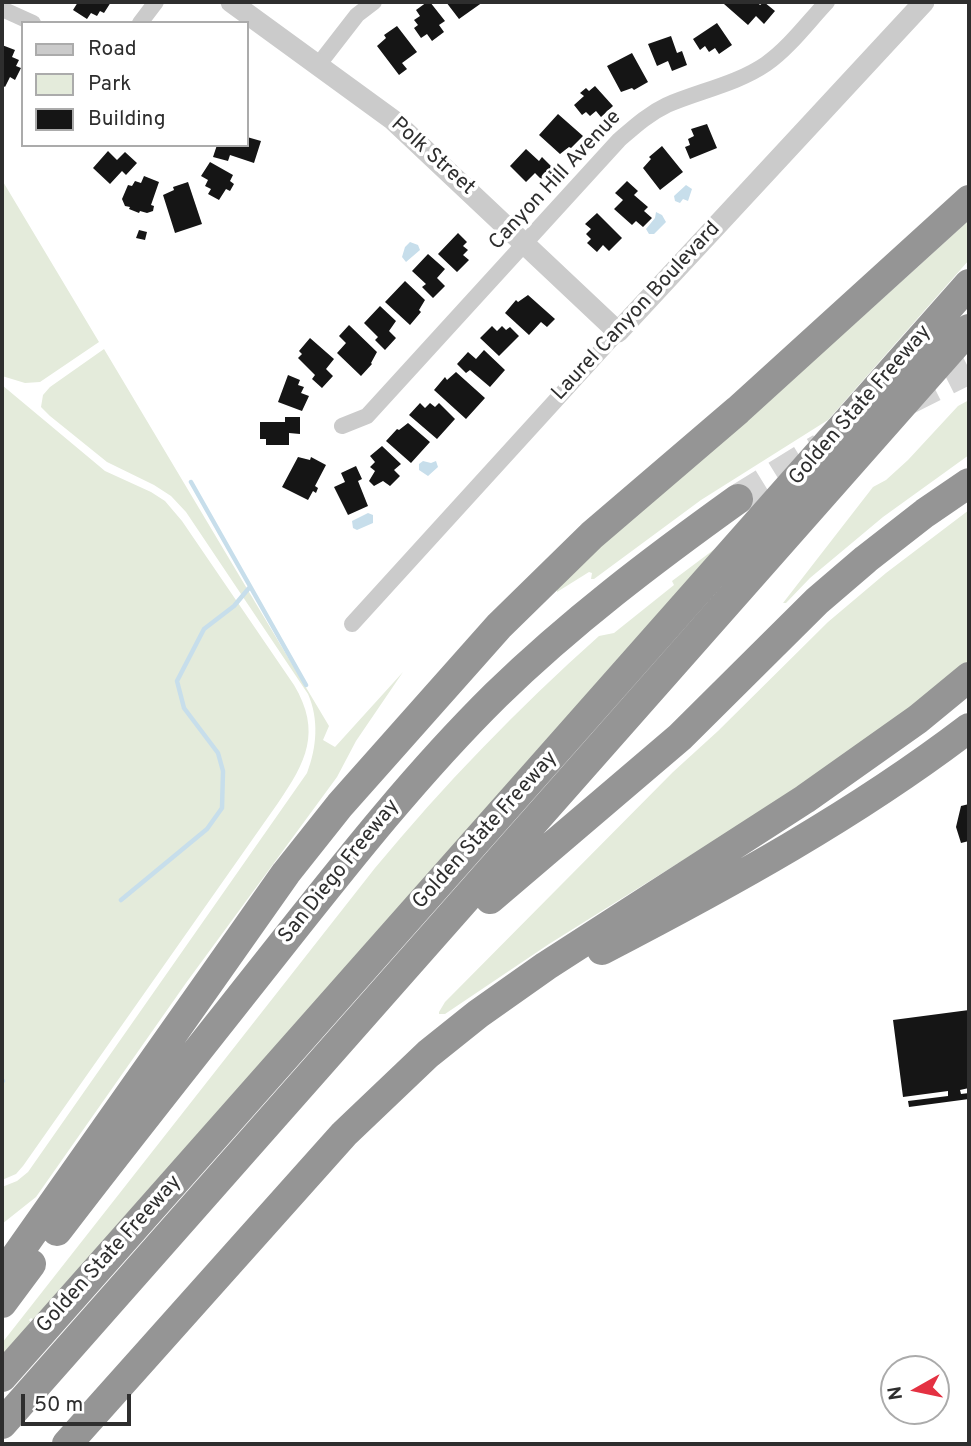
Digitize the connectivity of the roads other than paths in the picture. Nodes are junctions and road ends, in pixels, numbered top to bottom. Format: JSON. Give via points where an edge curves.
{"nodes":[{"id":1,"x":156,"y":2,"type":"edge"},
{"id":2,"x":231,"y":2,"type":"edge"},
{"id":3,"x":374,"y":2,"type":"edge"},
{"id":4,"x":827,"y":2,"type":"edge"},
{"id":5,"x":924,"y":2,"type":"edge"},
{"id":6,"x":2,"y":9,"type":"edge"},
{"id":7,"x":29,"y":21,"type":"edge"},
{"id":8,"x":142,"y":21,"type":"edge"},
{"id":9,"x":319,"y":64,"type":"junction"},
{"id":10,"x":969,"y":200,"type":"edge"},
{"id":11,"x":526,"y":244,"type":"junction"},
{"id":12,"x":969,"y":284,"type":"edge"},
{"id":13,"x":969,"y":329,"type":"edge"},
{"id":14,"x":618,"y":332,"type":"junction"},
{"id":15,"x":969,"y":353,"type":"edge"},
{"id":16,"x":342,"y":426,"type":"dead end"},
{"id":17,"x":969,"y":482,"type":"edge"},
{"id":18,"x":788,"y":490,"type":"junction"},
{"id":19,"x":738,"y":499,"type":"tunnel mouth"},
{"id":20,"x":352,"y":624,"type":"dead end"},
{"id":21,"x":969,"y":677,"type":"edge"},
{"id":22,"x":969,"y":728,"type":"edge"},
{"id":23,"x":490,"y":899,"type":"junction"},
{"id":24,"x":478,"y":1014,"type":"junction"},
{"id":25,"x":2,"y":1276,"type":"edge"},
{"id":26,"x":2,"y":1303,"type":"edge"},
{"id":27,"x":2,"y":1377,"type":"edge"},
{"id":28,"x":2,"y":1408,"type":"edge"},
{"id":29,"x":2,"y":1424,"type":"edge"},
{"id":30,"x":6,"y":1444,"type":"edge"},
{"id":31,"x":67,"y":1444,"type":"edge"}],
"edges":[{"from":1,"to":8,"type":"street"},
{"from":2,"to":9,"type":"street","name":"Polk Street"},
{"from":3,"to":9,"type":"street","via":[[357,15]]},
{"from":4,"to":11,"type":"street","name":"Canyon Hill Avenue","via":[[765,65],[644,118]]},
{"from":5,"to":14,"type":"street","name":"Laurel Canyon Boulevard"},
{"from":6,"to":7,"type":"street"},
{"from":9,"to":11,"type":"street","name":"Polk Street","via":[[393,120]]},
{"from":10,"to":25,"type":"highway","via":[[738,410],[592,535],[499,626],[340,805],[286,873]]},
{"from":11,"to":14,"type":"street","name":"Polk Street"},
{"from":11,"to":16,"type":"street","name":"Canyon Hill Avenue","via":[[367,416]]},
{"from":12,"to":18,"type":"highway","name":"Golden State Freeway"},
{"from":13,"to":29,"type":"highway"},
{"from":14,"to":20,"type":"street","name":"Laurel Canyon Boulevard"},
{"from":15,"to":23,"type":"highway"},
{"from":17,"to":23,"type":"highway","via":[[827,593],[680,737]]},
{"from":18,"to":27,"type":"highway","name":"Golden State Freeway"},
{"from":18,"to":28,"type":"highway","via":[[782,525]]},
{"from":19,"to":26,"type":"highway","name":"San Diego Freeway","via":[[577,621],[416,779]]},
{"from":21,"to":24,"type":"highway","via":[[806,799]]},
{"from":22,"to":24,"type":"highway","via":[[858,806],[714,892]]},
{"from":23,"to":30,"type":"highway"},
{"from":24,"to":31,"type":"highway","via":[[428,1054],[344,1134]]}]}
